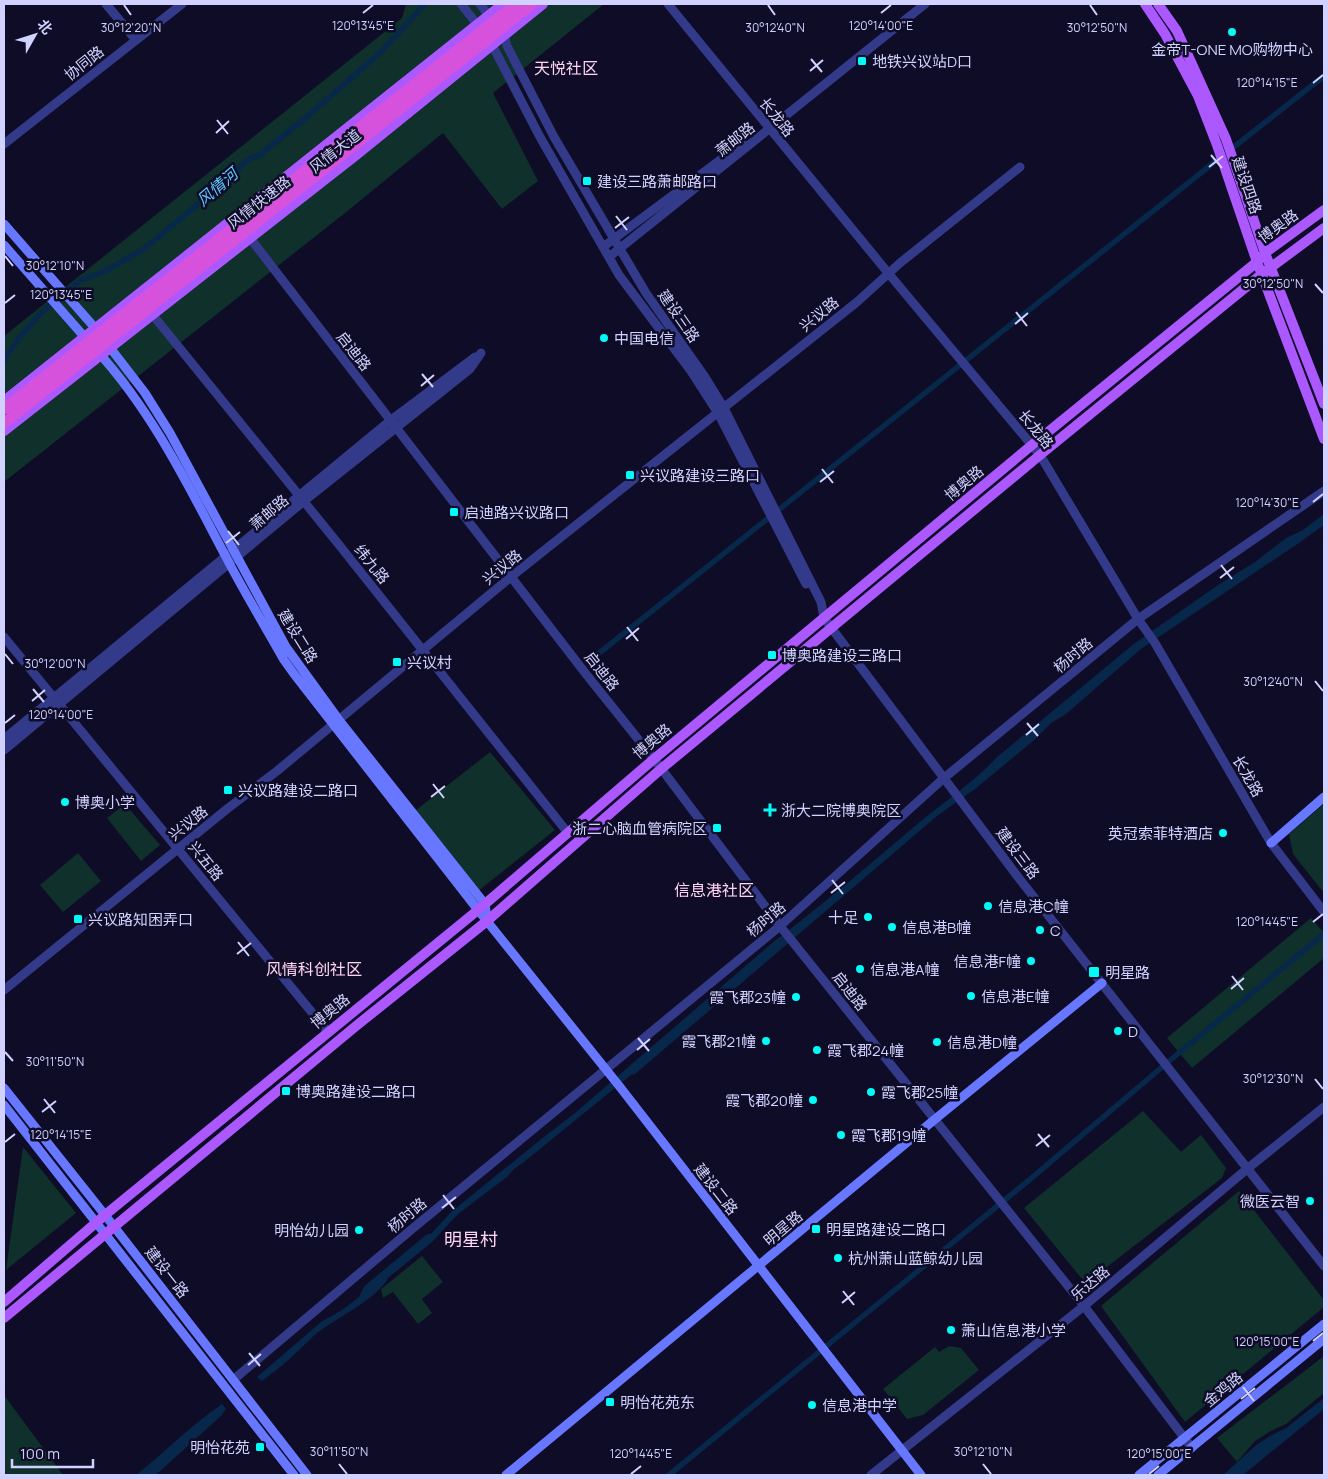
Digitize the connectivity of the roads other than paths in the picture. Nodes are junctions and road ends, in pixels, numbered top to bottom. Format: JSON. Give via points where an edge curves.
{"nodes":[{"id":1,"x":106,"y":4,"type":"edge"},
{"id":2,"x":182,"y":4,"type":"edge"},
{"id":3,"x":461,"y":4,"type":"edge"},
{"id":4,"x":480,"y":4,"type":"edge"},
{"id":5,"x":503,"y":4,"type":"edge"},
{"id":6,"x":516,"y":4,"type":"edge"},
{"id":7,"x":532,"y":4,"type":"edge"},
{"id":8,"x":543,"y":4,"type":"edge"},
{"id":9,"x":668,"y":4,"type":"edge"},
{"id":10,"x":918,"y":4,"type":"edge"},
{"id":11,"x":925,"y":4,"type":"edge"},
{"id":12,"x":1145,"y":4,"type":"edge"},
{"id":13,"x":1158,"y":4,"type":"edge"},
{"id":14,"x":488,"y":15,"type":"junction"},
{"id":15,"x":477,"y":24,"type":"junction"},
{"id":16,"x":504,"y":34,"type":"junction"},
{"id":17,"x":136,"y":40,"type":"junction"},
{"id":18,"x":493,"y":43,"type":"junction"},
{"id":19,"x":768,"y":128,"type":"junction"},
{"id":20,"x":1222,"y":142,"type":"junction"},
{"id":21,"x":4,"y":144,"type":"edge"},
{"id":22,"x":1229,"y":162,"type":"junction"},
{"id":23,"x":1020,"y":167,"type":"dead end"},
{"id":24,"x":1324,"y":210,"type":"edge"},
{"id":25,"x":4,"y":224,"type":"edge"},
{"id":26,"x":1324,"y":228,"type":"edge"},
{"id":27,"x":250,"y":238,"type":"junction"},
{"id":28,"x":613,"y":238,"type":"junction"},
{"id":29,"x":4,"y":245,"type":"edge"},
{"id":30,"x":603,"y":247,"type":"junction"},
{"id":31,"x":619,"y":248,"type":"junction"},
{"id":32,"x":1265,"y":253,"type":"junction"},
{"id":33,"x":609,"y":257,"type":"junction"},
{"id":34,"x":1257,"y":262,"type":"junction"},
{"id":35,"x":1267,"y":272,"type":"junction"},
{"id":36,"x":889,"y":274,"type":"junction"},
{"id":37,"x":152,"y":314,"type":"junction"},
{"id":38,"x":95,"y":328,"type":"junction"},
{"id":39,"x":84,"y":337,"type":"junction"},
{"id":40,"x":111,"y":347,"type":"junction"},
{"id":41,"x":481,"y":353,"type":"dead end"},
{"id":42,"x":100,"y":355,"type":"junction"},
{"id":43,"x":4,"y":401,"type":"edge"},
{"id":44,"x":1324,"y":404,"type":"edge"},
{"id":45,"x":4,"y":409,"type":"edge"},
{"id":46,"x":721,"y":410,"type":"junction"},
{"id":47,"x":4,"y":423,"type":"edge"},
{"id":48,"x":394,"y":424,"type":"junction"},
{"id":49,"x":4,"y":431,"type":"edge"},
{"id":50,"x":1324,"y":440,"type":"edge"},
{"id":51,"x":1032,"y":445,"type":"junction"},
{"id":52,"x":1040,"y":455,"type":"junction"},
{"id":53,"x":1324,"y":491,"type":"edge"},
{"id":54,"x":301,"y":498,"type":"junction"},
{"id":55,"x":231,"y":557,"type":"junction"},
{"id":56,"x":512,"y":576,"type":"junction"},
{"id":57,"x":824,"y":618,"type":"junction"},
{"id":58,"x":1138,"y":618,"type":"junction"},
{"id":59,"x":831,"y":628,"type":"junction"},
{"id":60,"x":4,"y":637,"type":"edge"},
{"id":61,"x":423,"y":651,"type":"junction"},
{"id":62,"x":56,"y":702,"type":"junction"},
{"id":63,"x":336,"y":722,"type":"junction"},
{"id":64,"x":4,"y":739,"type":"edge"},
{"id":65,"x":4,"y":750,"type":"edge"},
{"id":66,"x":654,"y":759,"type":"junction"},
{"id":67,"x":661,"y":768,"type":"junction"},
{"id":68,"x":944,"y":778,"type":"junction"},
{"id":69,"x":1324,"y":797,"type":"edge"},
{"id":70,"x":568,"y":833,"type":"junction"},
{"id":71,"x":1270,"y":843,"type":"junction"},
{"id":72,"x":178,"y":848,"type":"junction"},
{"id":73,"x":481,"y":907,"type":"junction"},
{"id":74,"x":1324,"y":912,"type":"edge"},
{"id":75,"x":487,"y":921,"type":"junction"},
{"id":76,"x":782,"y":928,"type":"junction"},
{"id":77,"x":1102,"y":983,"type":"junction"},
{"id":78,"x":4,"y":990,"type":"edge"},
{"id":79,"x":328,"y":1032,"type":"junction"},
{"id":80,"x":608,"y":1073,"type":"junction"},
{"id":81,"x":4,"y":1088,"type":"edge"},
{"id":82,"x":4,"y":1105,"type":"edge"},
{"id":83,"x":1324,"y":1107,"type":"edge"},
{"id":84,"x":934,"y":1120,"type":"junction"},
{"id":85,"x":1247,"y":1169,"type":"junction"},
{"id":86,"x":105,"y":1214,"type":"junction"},
{"id":87,"x":96,"y":1223,"type":"junction"},
{"id":88,"x":114,"y":1226,"type":"junction"},
{"id":89,"x":105,"y":1233,"type":"junction"},
{"id":90,"x":759,"y":1266,"type":"junction"},
{"id":91,"x":1324,"y":1266,"type":"edge"},
{"id":92,"x":4,"y":1302,"type":"edge"},
{"id":93,"x":1084,"y":1306,"type":"junction"},
{"id":94,"x":4,"y":1318,"type":"edge"},
{"id":95,"x":1324,"y":1324,"type":"edge"},
{"id":96,"x":1324,"y":1339,"type":"edge"},
{"id":97,"x":233,"y":1380,"type":"junction"},
{"id":98,"x":1185,"y":1438,"type":"junction"},
{"id":99,"x":1192,"y":1448,"type":"junction"},
{"id":100,"x":901,"y":1450,"type":"junction"},
{"id":101,"x":294,"y":1475,"type":"edge"},
{"id":102,"x":307,"y":1475,"type":"edge"},
{"id":103,"x":506,"y":1475,"type":"edge"},
{"id":104,"x":871,"y":1475,"type":"edge"},
{"id":105,"x":921,"y":1475,"type":"edge"},
{"id":106,"x":1139,"y":1475,"type":"edge"},
{"id":107,"x":1158,"y":1475,"type":"edge"}],
"edges":[{"from":1,"to":17,"type":"street"},
{"from":2,"to":17,"type":"street","name":"协同路"},
{"from":3,"to":15,"type":"street","name":"建设三路"},
{"from":4,"to":14,"type":"street"},
{"from":5,"to":14,"type":"main road","name":"风情大道"},
{"from":6,"to":45,"type":"highway","name":"风情快速路","bridge":true},
{"from":7,"to":47,"type":"highway","name":"风情快速路","bridge":true},
{"from":8,"to":16,"type":"main road","name":"风情大道"},
{"from":9,"to":19,"type":"street","name":"长龙路"},
{"from":10,"to":19,"type":"street","name":"萧邮路"},
{"from":11,"to":19,"type":"street","name":"萧邮路"},
{"from":12,"to":20,"type":"main road","name":"建设四路","via":[[1165,34]]},
{"from":13,"to":20,"type":"main road","name":"建设四路","via":[[1177,31]]},
{"from":14,"to":15,"type":"main road","name":"风情大道"},
{"from":14,"to":16,"type":"street"},
{"from":15,"to":18,"type":"street","name":"建设三路"},
{"from":15,"to":38,"type":"main road","name":"风情大道"},
{"from":16,"to":18,"type":"main road","name":"风情大道"},
{"from":16,"to":28,"type":"street","name":"建设三路","via":[[506,46],[554,137]]},
{"from":17,"to":21,"type":"street","name":"协同路"},
{"from":18,"to":27,"type":"main road","name":"风情大道"},
{"from":18,"to":30,"type":"street","name":"建设三路","via":[[540,136]]},
{"from":19,"to":28,"type":"street","name":"萧邮路"},
{"from":19,"to":31,"type":"street","name":"萧邮路"},
{"from":19,"to":36,"type":"street","name":"长龙路"},
{"from":20,"to":22,"type":"main road","name":"建设四路"},
{"from":22,"to":32,"type":"main road","name":"建设四路"},
{"from":22,"to":34,"type":"main road","name":"建设四路"},
{"from":23,"to":36,"type":"street","name":"兴议路"},
{"from":24,"to":32,"type":"main road","name":"博奥路"},
{"from":25,"to":38,"type":"main road","name":"建设二路"},
{"from":26,"to":35,"type":"main road","name":"博奥路"},
{"from":27,"to":37,"type":"main road","name":"风情大道"},
{"from":27,"to":48,"type":"street","name":"启迪路"},
{"from":28,"to":30,"type":"street","name":"萧邮路"},
{"from":28,"to":31,"type":"street","name":"建设三路"},
{"from":29,"to":39,"type":"main road","name":"建设二路"},
{"from":30,"to":33,"type":"street","name":"建设三路"},
{"from":31,"to":33,"type":"street","name":"萧邮路"},
{"from":31,"to":46,"type":"street","name":"建设三路","via":[[705,377]]},
{"from":32,"to":34,"type":"main road","name":"博奥路"},
{"from":32,"to":35,"type":"main road","name":"建设四路"},
{"from":33,"to":46,"type":"street","name":"建设三路","via":[[636,299]]},
{"from":34,"to":35,"type":"main road","name":"建设四路"},
{"from":34,"to":51,"type":"main road","name":"博奥路"},
{"from":35,"to":44,"type":"main road","name":"建设四路"},
{"from":35,"to":50,"type":"main road","name":"建设四路"},
{"from":35,"to":52,"type":"main road","name":"博奥路"},
{"from":36,"to":46,"type":"street","name":"兴议路"},
{"from":36,"to":51,"type":"street","name":"长龙路"},
{"from":37,"to":40,"type":"main road","name":"风情大道"},
{"from":37,"to":54,"type":"street","name":"纬九路"},
{"from":38,"to":39,"type":"main road","name":"风情大道"},
{"from":38,"to":40,"type":"main road","name":"建设二路"},
{"from":39,"to":42,"type":"main road","name":"建设二路"},
{"from":39,"to":43,"type":"main road","name":"风情大道"},
{"from":40,"to":42,"type":"main road","name":"风情大道"},
{"from":40,"to":55,"type":"main road","name":"建设二路","via":[[170,433]]},
{"from":41,"to":48,"type":"street","name":"萧邮路"},
{"from":42,"to":49,"type":"main road","name":"风情大道"},
{"from":42,"to":55,"type":"main road","name":"建设二路","via":[[153,426]]},
{"from":46,"to":56,"type":"street","name":"兴议路"},
{"from":46,"to":57,"type":"street","name":"建设三路","via":[[821,602]]},
{"from":48,"to":54,"type":"street","name":"萧邮路"},
{"from":48,"to":56,"type":"street","name":"启迪路"},
{"from":51,"to":52,"type":"street","name":"长龙路"},
{"from":51,"to":57,"type":"main road","name":"博奥路"},
{"from":52,"to":58,"type":"street","name":"长龙路"},
{"from":52,"to":59,"type":"main road","name":"博奥路"},
{"from":53,"to":58,"type":"street","name":"杨时路"},
{"from":54,"to":55,"type":"street","name":"萧邮路"},
{"from":54,"to":61,"type":"street","name":"纬九路"},
{"from":55,"to":62,"type":"street","name":"萧邮路"},
{"from":55,"to":63,"type":"main road","name":"建设二路"},
{"from":56,"to":61,"type":"street","name":"兴议路"},
{"from":56,"to":66,"type":"street","name":"启迪路"},
{"from":57,"to":59,"type":"street","name":"建设三路"},
{"from":57,"to":66,"type":"main road","name":"博奥路"},
{"from":58,"to":68,"type":"street","name":"杨时路"},
{"from":58,"to":71,"type":"street","name":"长龙路"},
{"from":59,"to":67,"type":"main road","name":"博奥路"},
{"from":59,"to":68,"type":"street","name":"建设三路"},
{"from":60,"to":62,"type":"street","name":"兴五路"},
{"from":61,"to":63,"type":"street","name":"兴议路"},
{"from":61,"to":70,"type":"street","name":"纬九路"},
{"from":62,"to":64,"type":"street"},
{"from":62,"to":65,"type":"street"},
{"from":62,"to":72,"type":"street","name":"兴五路"},
{"from":63,"to":72,"type":"street","name":"兴议路"},
{"from":63,"to":73,"type":"main road","name":"建设二路"},
{"from":66,"to":67,"type":"street","name":"启迪路"},
{"from":66,"to":70,"type":"main road","name":"博奥路"},
{"from":67,"to":75,"type":"main road","name":"博奥路"},
{"from":67,"to":76,"type":"street","name":"启迪路"},
{"from":68,"to":76,"type":"street","name":"杨时路"},
{"from":68,"to":77,"type":"street","name":"建设三路"},
{"from":69,"to":71,"type":"main road"},
{"from":70,"to":73,"type":"main road","name":"博奥路"},
{"from":71,"to":74,"type":"street","name":"长龙路"},
{"from":72,"to":78,"type":"street","name":"兴议路"},
{"from":72,"to":79,"type":"street","name":"兴五路"},
{"from":73,"to":75,"type":"main road"},
{"from":73,"to":79,"type":"main road","name":"博奥路"},
{"from":75,"to":80,"type":"main road","name":"建设二路"},
{"from":75,"to":88,"type":"main road","name":"博奥路"},
{"from":76,"to":80,"type":"street","name":"杨时路"},
{"from":76,"to":84,"type":"street","name":"启迪路"},
{"from":77,"to":84,"type":"main road","name":"明星路"},
{"from":77,"to":85,"type":"street","name":"建设三路"},
{"from":79,"to":86,"type":"main road","name":"博奥路"},
{"from":80,"to":90,"type":"main road","name":"建设二路"},
{"from":80,"to":97,"type":"street","name":"杨时路","via":[[412,1229]]},
{"from":81,"to":86,"type":"main road","name":"建设一路"},
{"from":82,"to":87,"type":"main road","name":"建设一路"},
{"from":83,"to":85,"type":"street","name":"乐达路"},
{"from":84,"to":90,"type":"main road","name":"明星路"},
{"from":84,"to":93,"type":"street","name":"启迪路"},
{"from":85,"to":91,"type":"street","name":"建设三路"},
{"from":85,"to":93,"type":"street","name":"乐达路"},
{"from":86,"to":87,"type":"main road","name":"博奥路"},
{"from":86,"to":88,"type":"main road","name":"建设一路"},
{"from":87,"to":89,"type":"main road","name":"建设一路"},
{"from":87,"to":92,"type":"main road","name":"博奥路"},
{"from":88,"to":89,"type":"main road","name":"博奥路"},
{"from":88,"to":97,"type":"main road","name":"建设一路"},
{"from":89,"to":94,"type":"main road","name":"博奥路"},
{"from":89,"to":101,"type":"main road","name":"建设一路"},
{"from":90,"to":100,"type":"main road","name":"建设二路"},
{"from":90,"to":103,"type":"main road","name":"明星路"},
{"from":93,"to":98,"type":"street","name":"启迪路"},
{"from":93,"to":100,"type":"street","name":"乐达路"},
{"from":95,"to":98,"type":"main road","name":"金鸡路"},
{"from":96,"to":99,"type":"main road","name":"金鸡路"},
{"from":97,"to":102,"type":"main road","name":"建设一路"},
{"from":98,"to":99,"type":"street","name":"启迪路"},
{"from":98,"to":106,"type":"main road","name":"金鸡路"},
{"from":99,"to":107,"type":"main road","name":"金鸡路"},
{"from":100,"to":104,"type":"street","name":"乐达路"},
{"from":100,"to":105,"type":"main road","name":"建设二路"}]}
